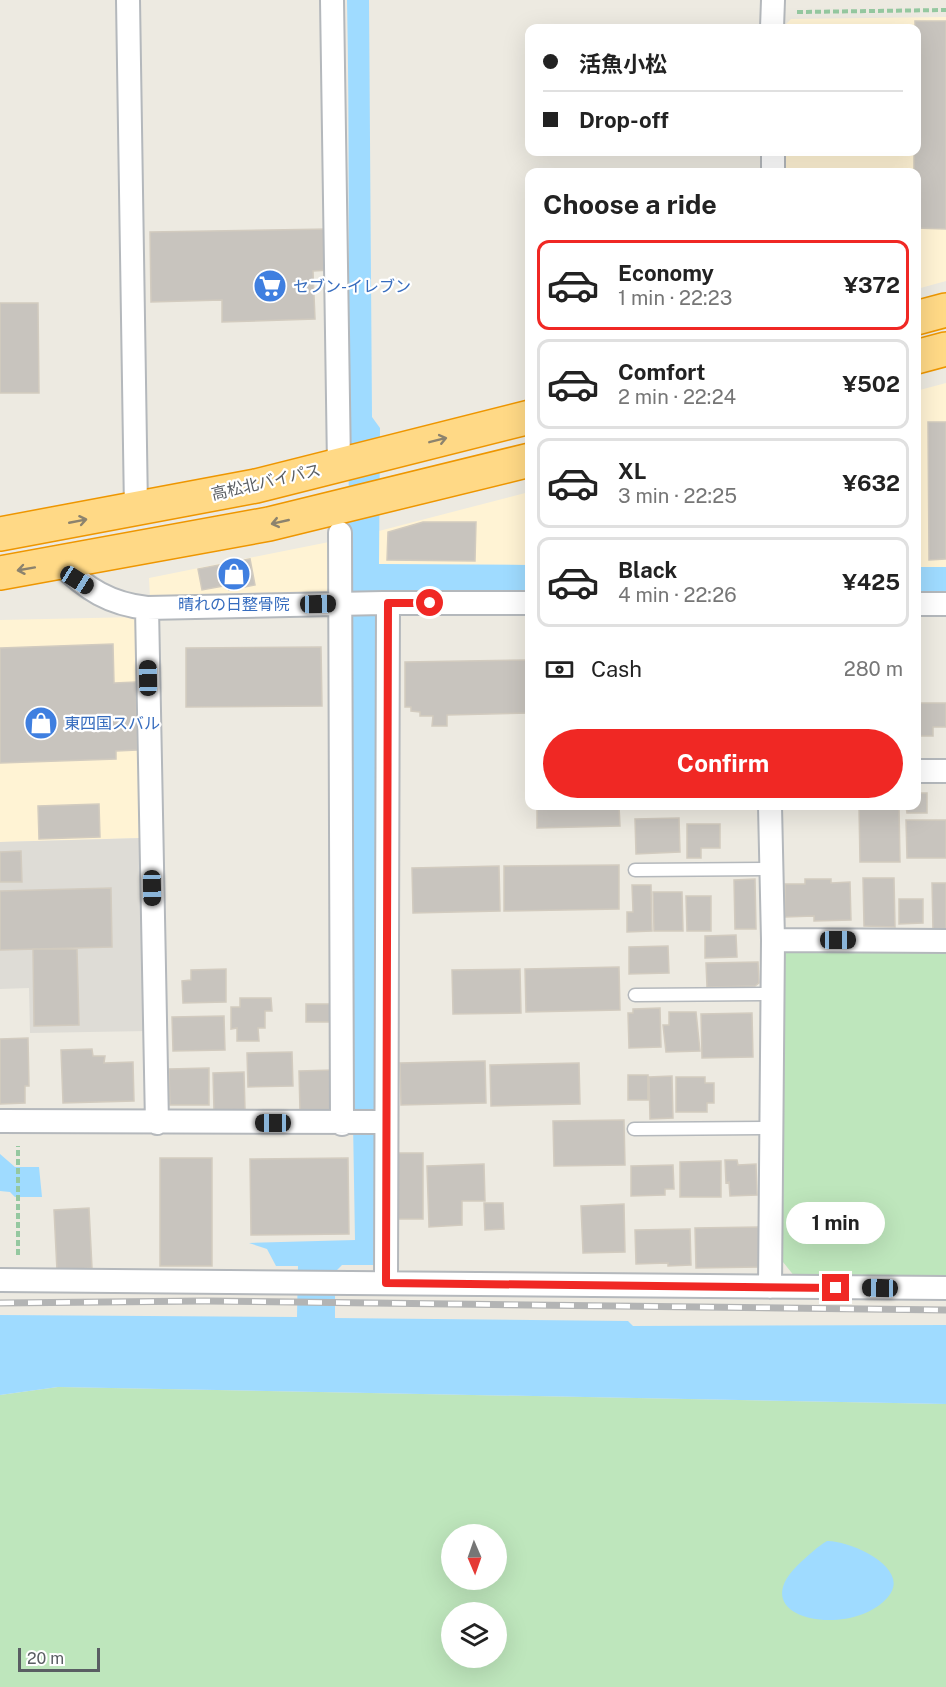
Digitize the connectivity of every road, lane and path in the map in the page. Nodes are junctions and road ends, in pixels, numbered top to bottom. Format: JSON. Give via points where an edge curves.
{"nodes":[{"id":1,"x":128,"y":0,"type":"edge"},
{"id":2,"x":332,"y":0,"type":"edge"},
{"id":3,"x":946,"y":10,"type":"edge"},
{"id":4,"x":773,"y":14,"type":"edge"},
{"id":5,"x":946,"y":310,"type":"edge"},
{"id":6,"x":921,"y":317,"type":"edge"},
{"id":7,"x":946,"y":349,"type":"edge"},
{"id":8,"x":921,"y":356,"type":"edge"},
{"id":9,"x":525,"y":418,"type":"edge"},
{"id":10,"x":525,"y":461,"type":"edge"},
{"id":11,"x":343,"y":465,"type":"junction"},
{"id":12,"x":136,"y":509,"type":"junction"},
{"id":13,"x":338,"y":521,"type":"junction"},
{"id":14,"x":0,"y":534,"type":"edge"},
{"id":15,"x":60,"y":563,"type":"junction"},
{"id":16,"x":0,"y":573,"type":"edge"},
{"id":17,"x":385,"y":603,"type":"junction"},
{"id":18,"x":525,"y":603,"type":"edge"},
{"id":19,"x":342,"y":604,"type":"junction"},
{"id":20,"x":921,"y":604,"type":"edge"},
{"id":21,"x":946,"y":604,"type":"edge"},
{"id":22,"x":147,"y":608,"type":"junction"},
{"id":23,"x":921,"y":771,"type":"edge"},
{"id":24,"x":946,"y":771,"type":"edge"},
{"id":25,"x":770,"y":810,"type":"edge"},
{"id":26,"x":771,"y":869,"type":"junction"},
{"id":27,"x":635,"y":870,"type":"dead end"},
{"id":28,"x":772,"y":940,"type":"junction"},
{"id":29,"x":946,"y":941,"type":"edge"},
{"id":30,"x":772,"y":994,"type":"junction"},
{"id":31,"x":635,"y":995,"type":"dead end"},
{"id":32,"x":9,"y":1121,"type":"edge"},
{"id":33,"x":386,"y":1122,"type":"junction"},
{"id":34,"x":157,"y":1123,"type":"junction"},
{"id":35,"x":342,"y":1124,"type":"junction"},
{"id":36,"x":770,"y":1128,"type":"junction"},
{"id":37,"x":634,"y":1130,"type":"dead end"},
{"id":38,"x":9,"y":1280,"type":"edge"},
{"id":39,"x":386,"y":1283,"type":"junction"},
{"id":40,"x":770,"y":1287,"type":"junction"},
{"id":41,"x":946,"y":1288,"type":"edge"}],
"edges":[{"from":1,"to":12,"type":"street"},
{"from":2,"to":11,"type":"street"},
{"from":3,"to":4,"type":"path"},
{"from":5,"to":6,"type":"highway"},
{"from":7,"to":8,"type":"highway"},
{"from":11,"to":9,"type":"highway","name":"高松北バイパス","one_way":true},
{"from":10,"to":13,"type":"highway","via":[[381,497]]},
{"from":11,"to":12,"type":"highway","name":"高松北バイパス"},
{"from":14,"to":12,"type":"highway","name":"高松北バイパス","one_way":true},
{"from":13,"to":15,"type":"highway","one_way":true,"via":[[269,524]]},
{"from":13,"to":19,"type":"street"},
{"from":15,"to":16,"type":"highway","one_way":true},
{"from":15,"to":22,"type":"street","via":[[90,588],[123,605]]},
{"from":17,"to":18,"type":"street"},
{"from":17,"to":19,"type":"street"},
{"from":17,"to":33,"type":"street"},
{"from":19,"to":22,"type":"street"},
{"from":19,"to":35,"type":"street"},
{"from":20,"to":21,"type":"street"},
{"from":22,"to":34,"type":"street"},
{"from":23,"to":24,"type":"street"},
{"from":25,"to":26,"type":"street"},
{"from":26,"to":27,"type":"lane"},
{"from":26,"to":28,"type":"street"},
{"from":28,"to":29,"type":"street"},
{"from":28,"to":30,"type":"street"},
{"from":30,"to":31,"type":"lane"},
{"from":30,"to":36,"type":"street"},
{"from":32,"to":34,"type":"street"},
{"from":32,"to":38,"type":"path","via":[[18,1210]]},
{"from":33,"to":35,"type":"street"},
{"from":33,"to":39,"type":"street"},
{"from":34,"to":35,"type":"street"},
{"from":36,"to":37,"type":"lane"},
{"from":36,"to":40,"type":"street"},
{"from":38,"to":39,"type":"street"},
{"from":39,"to":40,"type":"street"},
{"from":40,"to":41,"type":"street"}]}
